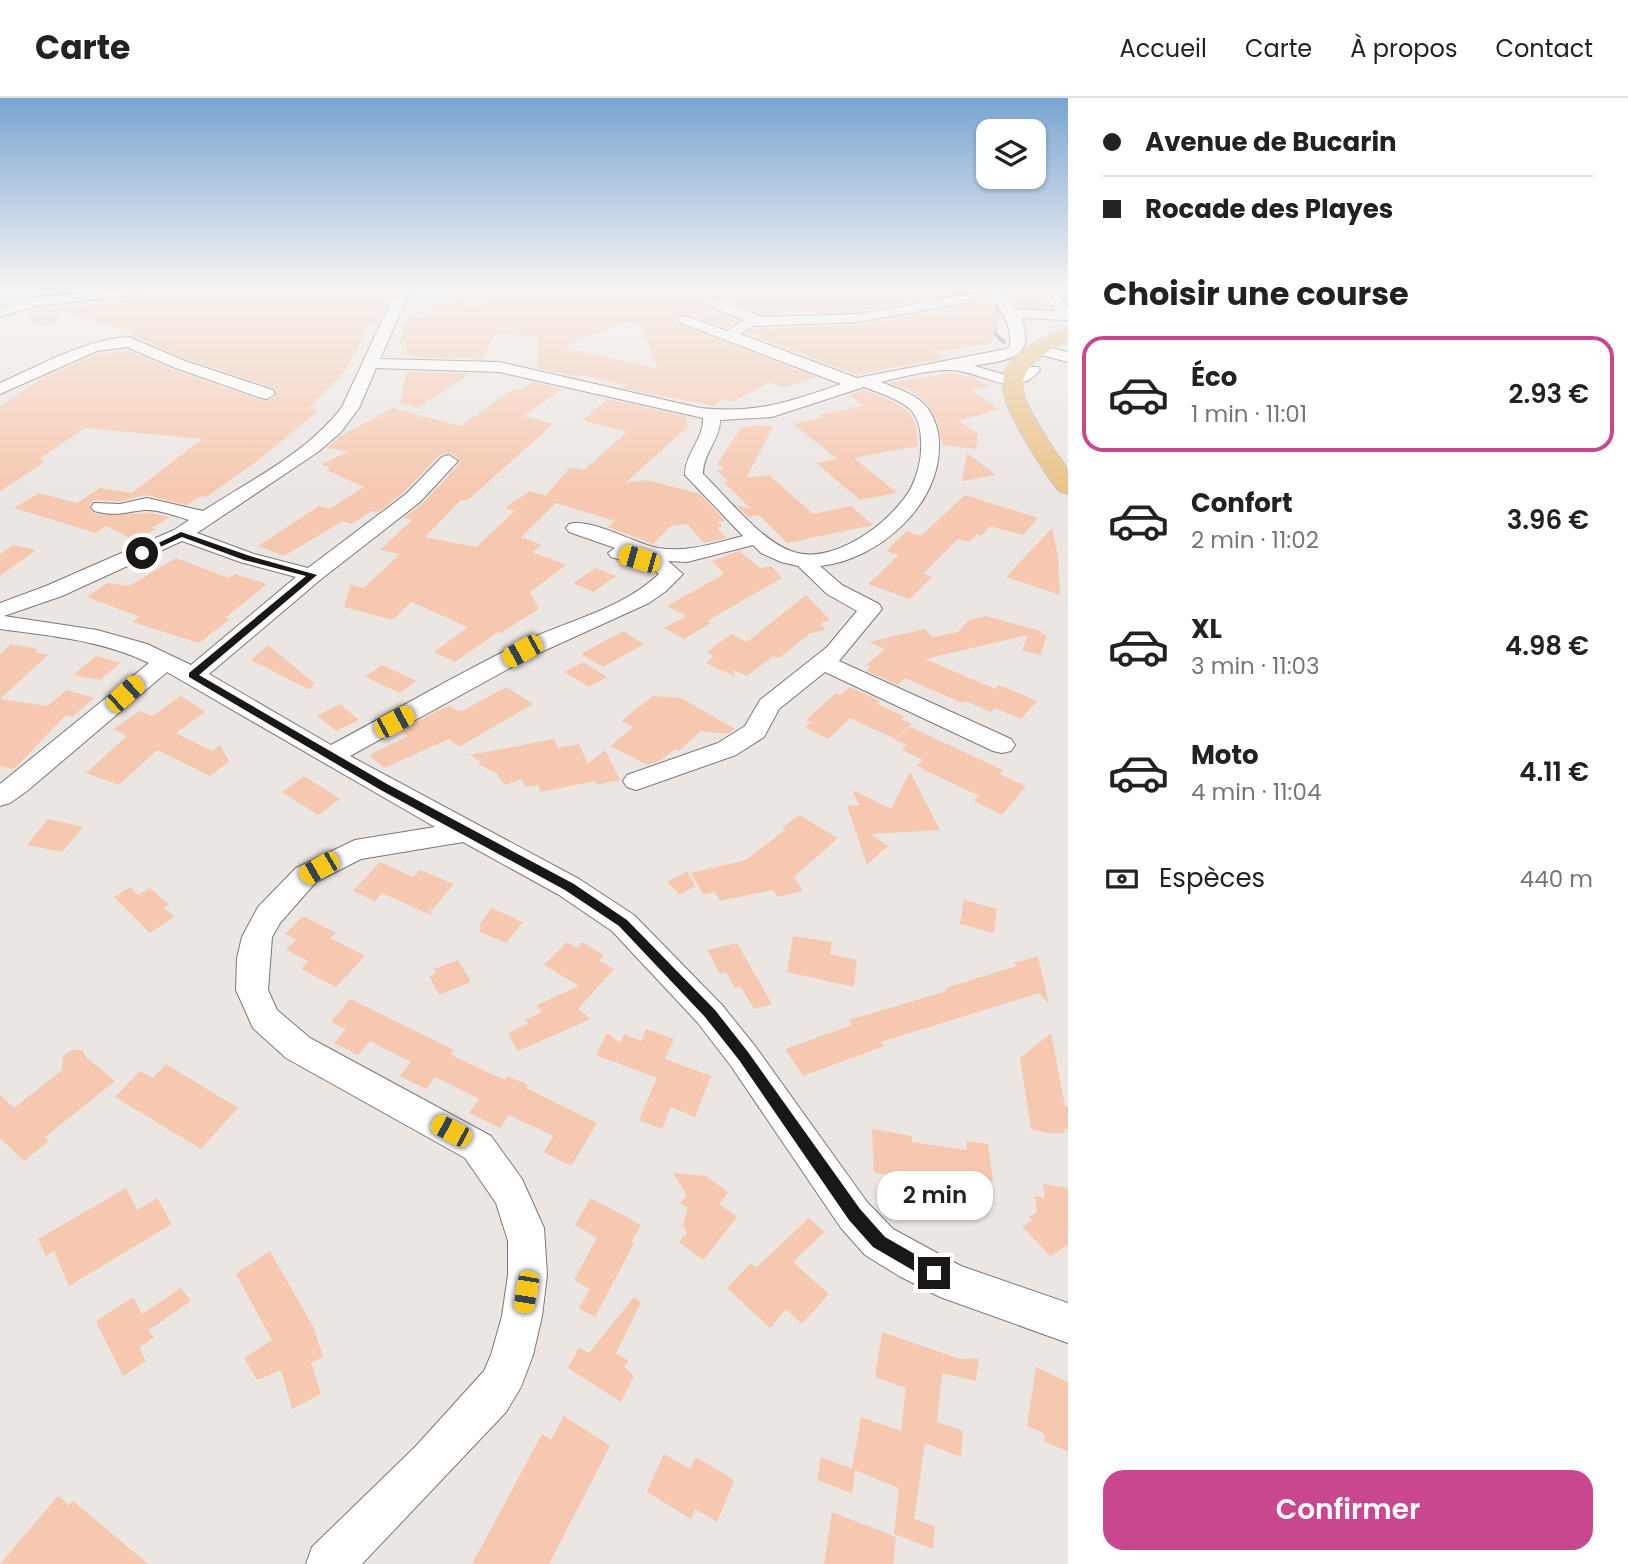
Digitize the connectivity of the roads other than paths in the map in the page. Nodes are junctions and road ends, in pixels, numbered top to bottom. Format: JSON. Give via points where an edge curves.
{"nodes":[{"id":1,"x":78,"y":354,"type":"edge"},
{"id":2,"x":156,"y":354,"type":"edge"},
{"id":3,"x":375,"y":354,"type":"edge"},
{"id":4,"x":780,"y":354,"type":"edge"},
{"id":5,"x":1001,"y":354,"type":"edge"},
{"id":6,"x":1042,"y":354,"type":"edge"},
{"id":7,"x":371,"y":363,"type":"junction"},
{"id":8,"x":956,"y":364,"type":"junction"},
{"id":9,"x":1020,"y":379,"type":"junction"},
{"id":10,"x":861,"y":382,"type":"junction"},
{"id":11,"x":0,"y":389,"type":"edge"},
{"id":12,"x":267,"y":394,"type":"dead end"},
{"id":13,"x":711,"y":415,"type":"junction"},
{"id":14,"x":449,"y":461,"type":"dead end"},
{"id":15,"x":1067,"y":481,"type":"edge"},
{"id":16,"x":101,"y":507,"type":"dead end"},
{"id":17,"x":208,"y":518,"type":"junction"},
{"id":18,"x":576,"y":528,"type":"dead end"},
{"id":19,"x":181,"y":534,"type":"junction"},
{"id":20,"x":758,"y":538,"type":"junction"},
{"id":21,"x":618,"y":553,"type":"dead end"},
{"id":22,"x":805,"y":561,"type":"junction"},
{"id":23,"x":312,"y":575,"type":"junction"},
{"id":24,"x":42,"y":597,"type":"junction"},
{"id":25,"x":5,"y":619,"type":"edge"},
{"id":26,"x":89,"y":635,"type":"junction"},
{"id":27,"x":165,"y":662,"type":"junction"},
{"id":28,"x":822,"y":662,"type":"junction"},
{"id":29,"x":193,"y":675,"type":"junction"},
{"id":30,"x":1002,"y":745,"type":"dead end"},
{"id":31,"x":331,"y":756,"type":"junction"},
{"id":32,"x":636,"y":782,"type":"dead end"},
{"id":33,"x":0,"y":797,"type":"edge"},
{"id":34,"x":466,"y":832,"type":"junction"},
{"id":35,"x":1065,"y":1318,"type":"edge"},
{"id":36,"x":329,"y":1564,"type":"edge"}],
"edges":[{"from":1,"to":11,"type":"street"},
{"from":2,"to":12,"type":"street"},
{"from":3,"to":7,"type":"street"},
{"from":4,"to":10,"type":"street"},
{"from":5,"to":8,"type":"street"},
{"from":6,"to":9,"type":"main road","via":[[1019,362]]},
{"from":7,"to":13,"type":"street","via":[[499,367]]},
{"from":7,"to":17,"type":"street","via":[[335,428]]},
{"from":8,"to":9,"type":"street"},
{"from":8,"to":10,"type":"street"},
{"from":9,"to":15,"type":"main road","via":[[1016,406]]},
{"from":10,"to":13,"type":"street","via":[[776,413]]},
{"from":10,"to":22,"type":"street","via":[[916,407],[922,415],[930,445],[923,481],[917,494],[872,539],[830,559]]},
{"from":13,"to":20,"type":"street","via":[[711,431],[692,463],[694,475]]},
{"from":14,"to":23,"type":"street","via":[[413,498]]},
{"from":16,"to":17,"type":"street","via":[[120,510],[147,504]]},
{"from":17,"to":19,"type":"street"},
{"from":18,"to":20,"type":"street","via":[[655,554],[687,556]]},
{"from":19,"to":23,"type":"street"},
{"from":19,"to":24,"type":"street"},
{"from":20,"to":22,"type":"street","via":[[768,549]]},
{"from":21,"to":31,"type":"street","via":[[660,565],[672,574],[628,604],[522,651]]},
{"from":22,"to":28,"type":"street","via":[[817,578],[871,609]]},
{"from":23,"to":29,"type":"street"},
{"from":24,"to":25,"type":"street","via":[[33,609]]},
{"from":24,"to":26,"type":"street","via":[[47,610]]},
{"from":25,"to":26,"type":"street"},
{"from":26,"to":27,"type":"street","via":[[139,649]]},
{"from":27,"to":29,"type":"street"},
{"from":27,"to":33,"type":"street"},
{"from":28,"to":30,"type":"street"},
{"from":28,"to":32,"type":"street","via":[[769,705],[755,731],[727,749]]},
{"from":29,"to":31,"type":"street"},
{"from":31,"to":34,"type":"street"},
{"from":34,"to":35,"type":"street","via":[[569,887],[623,923],[671,970],[743,1056],[854,1214],[879,1242],[954,1283]]},
{"from":34,"to":36,"type":"street","via":[[355,850],[306,875],[268,915],[253,958],[252,990],[265,1019],[298,1048],[478,1147],[514,1203],[527,1241],[526,1292],[517,1340],[498,1387]]}]}
